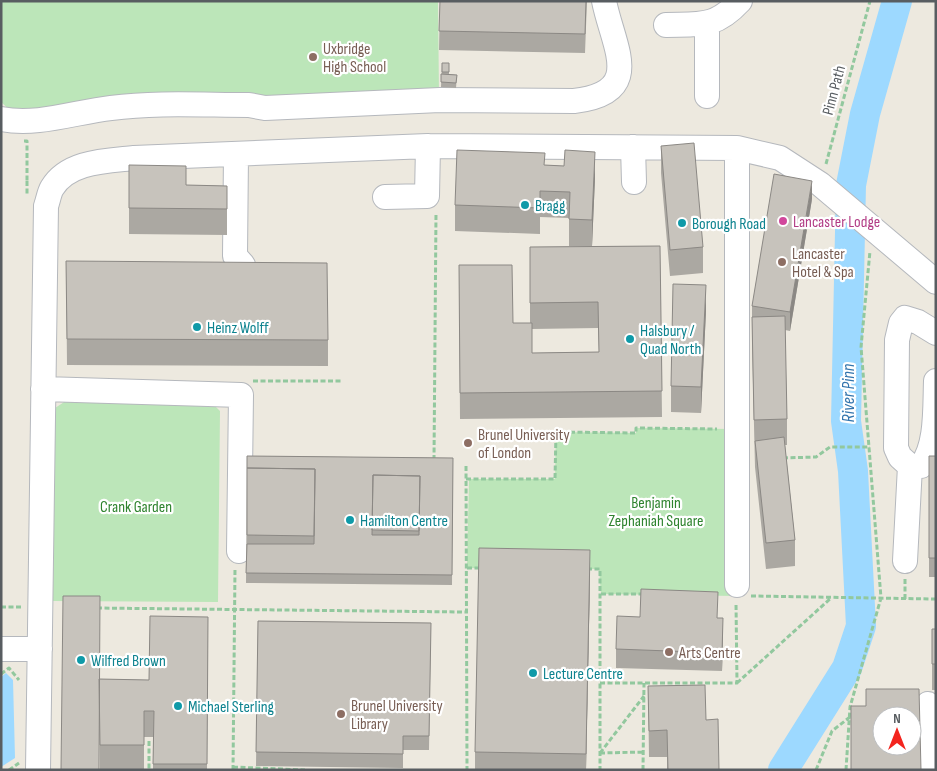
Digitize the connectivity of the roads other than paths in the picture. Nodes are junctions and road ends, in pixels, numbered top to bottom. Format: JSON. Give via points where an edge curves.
{"nodes":[{"id":1,"x":604,"y":1,"type":"edge"},
{"id":2,"x":740,"y":1,"type":"edge"},
{"id":3,"x":707,"y":24,"type":"junction"},
{"id":4,"x":666,"y":25,"type":"dead end"},
{"id":5,"x":708,"y":96,"type":"dead end"},
{"id":6,"x":1,"y":119,"type":"edge"},
{"id":7,"x":428,"y":146,"type":"junction"},
{"id":8,"x":634,"y":147,"type":"junction"},
{"id":9,"x":736,"y":148,"type":"junction"},
{"id":10,"x":236,"y":154,"type":"junction"},
{"id":11,"x":634,"y":182,"type":"dead end"},
{"id":12,"x":385,"y":197,"type":"dead end"},
{"id":13,"x":243,"y":265,"type":"edge"},
{"id":14,"x":936,"y":282,"type":"edge"},
{"id":15,"x":936,"y":333,"type":"edge"},
{"id":16,"x":936,"y":381,"type":"edge"},
{"id":17,"x":43,"y":389,"type":"junction"},
{"id":18,"x":910,"y":466,"type":"junction"},
{"id":19,"x":239,"y":551,"type":"dead end"},
{"id":20,"x":905,"y":561,"type":"dead end"},
{"id":21,"x":739,"y":592,"type":"road end"},
{"id":22,"x":1,"y":649,"type":"edge"},
{"id":23,"x":40,"y":649,"type":"junction"},
{"id":24,"x":928,"y":704,"type":"dead end"},
{"id":25,"x":38,"y":770,"type":"edge"},
{"id":26,"x":931,"y":770,"type":"edge"}],
"edges":[{"from":1,"to":6,"type":"street","via":[[620,57],[619,69],[607,92],[593,99],[440,100],[265,108],[249,105],[132,106],[53,119],[13,122]]},
{"from":2,"to":3,"type":"street","via":[[720,20]]},
{"from":3,"to":4,"type":"street"},
{"from":3,"to":5,"type":"street"},
{"from":7,"to":8,"type":"street"},
{"from":7,"to":10,"type":"street"},
{"from":7,"to":12,"type":"street","via":[[427,196]]},
{"from":8,"to":9,"type":"street"},
{"from":8,"to":11,"type":"street"},
{"from":9,"to":14,"type":"street","via":[[780,158],[828,191]]},
{"from":9,"to":21,"type":"street","via":[[735,429]]},
{"from":10,"to":13,"type":"street","via":[[235,256]]},
{"from":10,"to":17,"type":"street","via":[[91,163],[69,172],[52,188],[46,206]]},
{"from":15,"to":18,"type":"street","via":[[905,318],[897,340],[896,448]]},
{"from":16,"to":18,"type":"street","via":[[935,444],[929,458],[920,466]]},
{"from":17,"to":19,"type":"street","via":[[241,395]]},
{"from":17,"to":23,"type":"street"},
{"from":18,"to":20,"type":"street"},
{"from":22,"to":23,"type":"street"},
{"from":23,"to":25,"type":"street"},
{"from":24,"to":26,"type":"street"}]}
